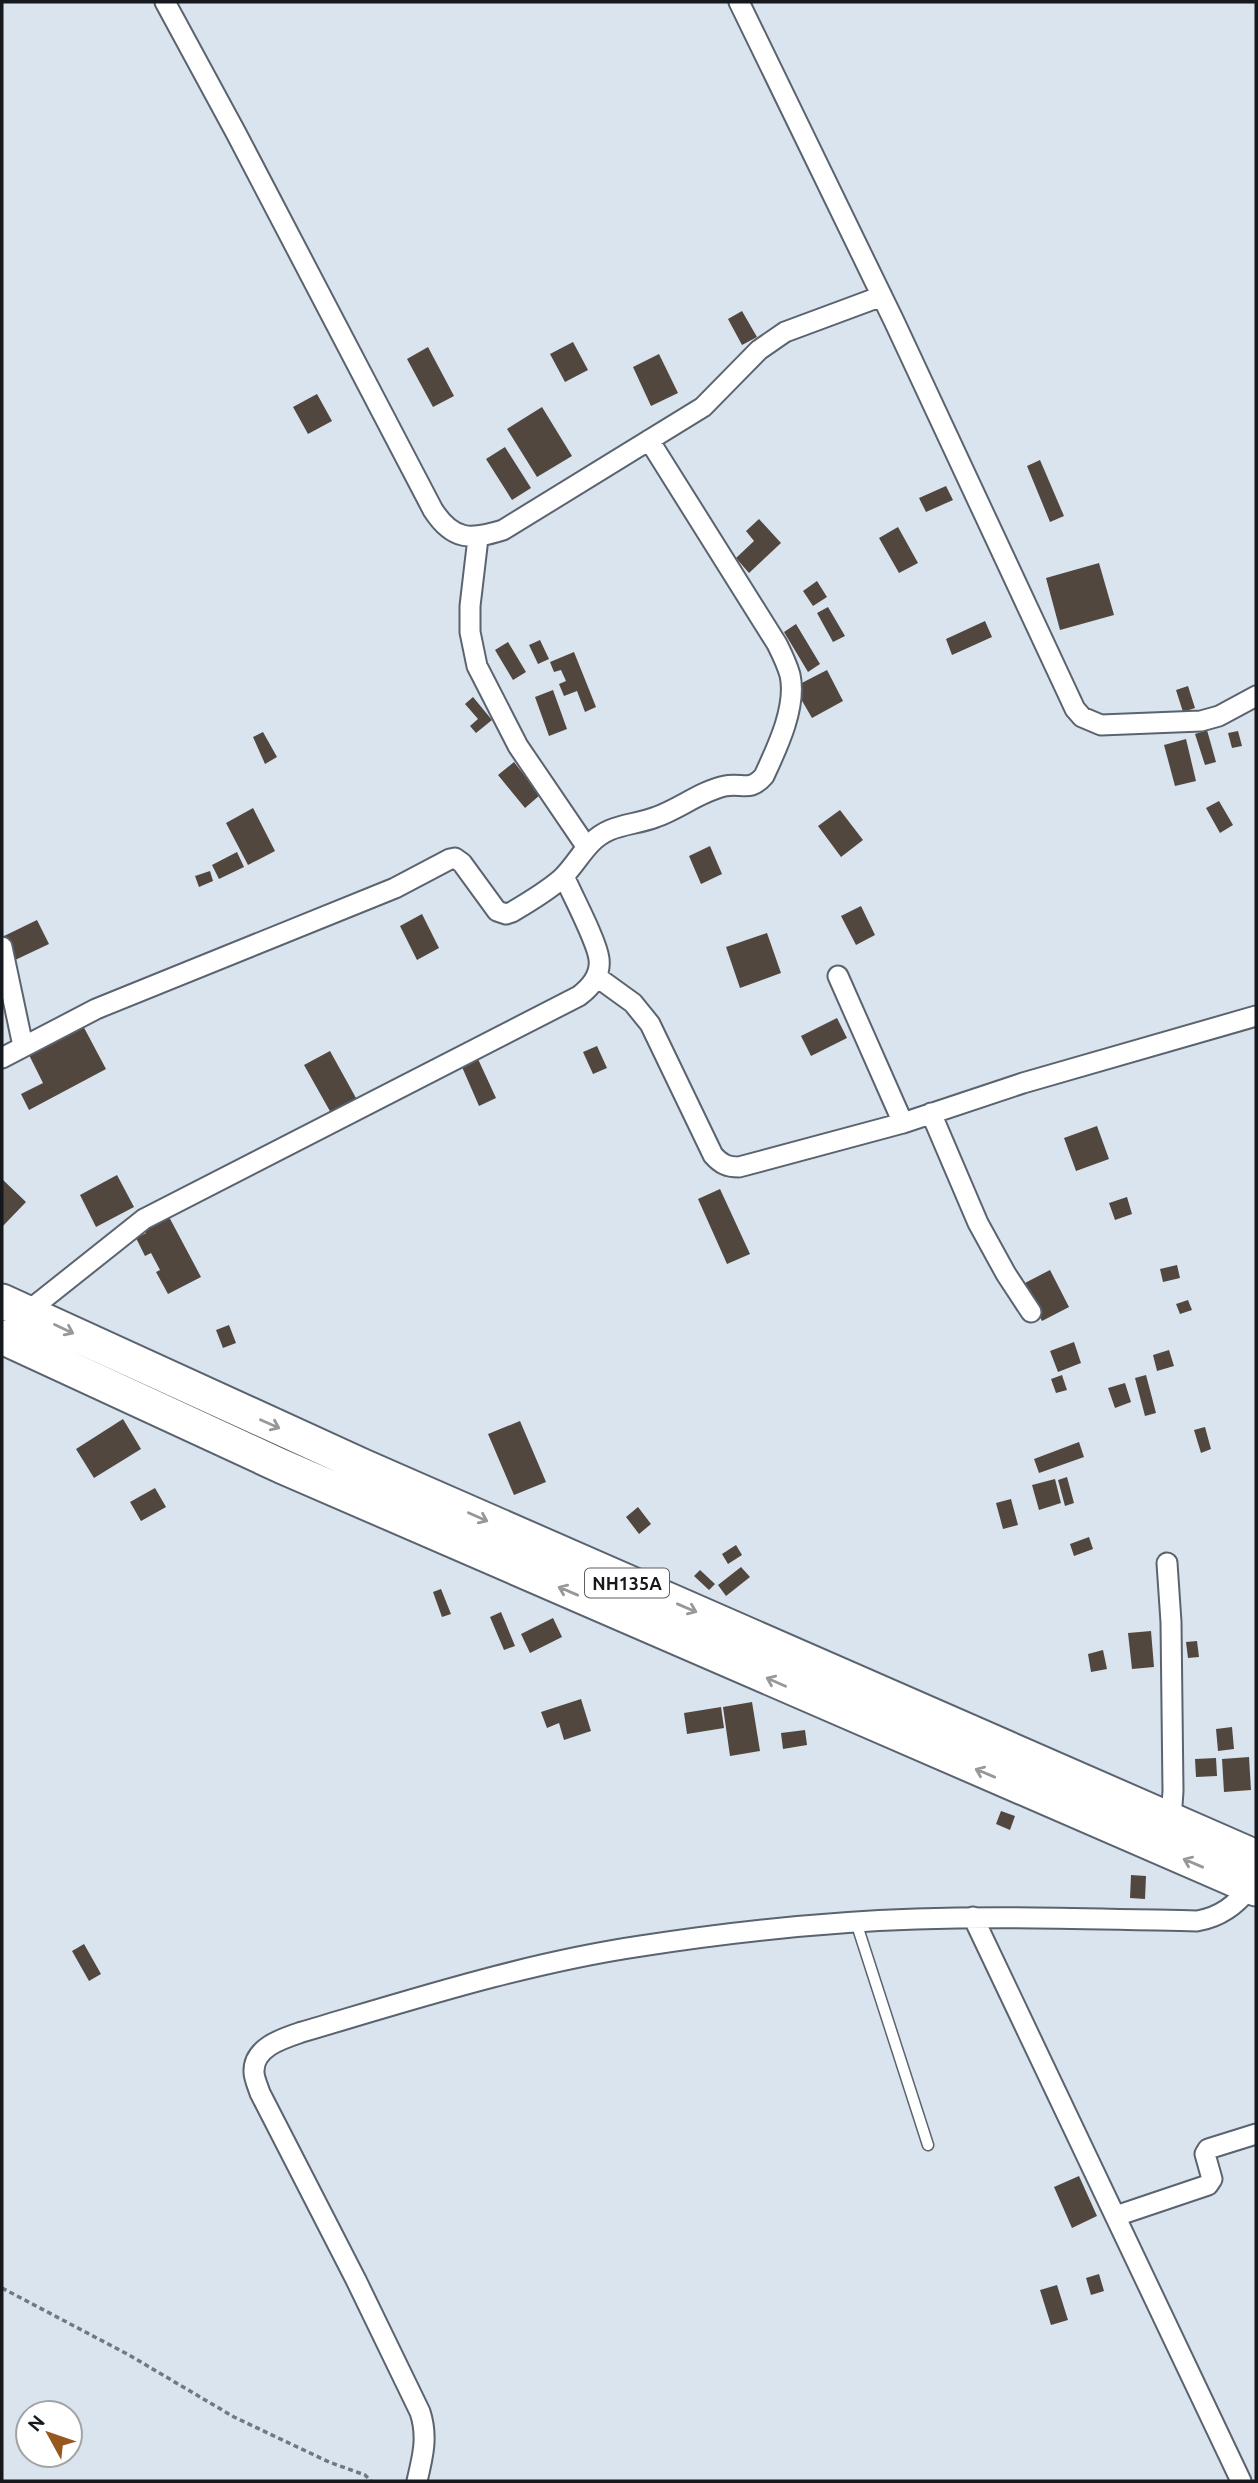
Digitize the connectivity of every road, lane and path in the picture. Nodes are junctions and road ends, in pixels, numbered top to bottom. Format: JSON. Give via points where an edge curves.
{"nodes":[{"id":1,"x":165,"y":2,"type":"edge"},
{"id":2,"x":739,"y":2,"type":"edge"},
{"id":3,"x":882,"y":296,"type":"junction"},
{"id":4,"x":649,"y":440,"type":"junction"},
{"id":5,"x":478,"y":538,"type":"junction"},
{"id":6,"x":1256,"y":696,"type":"edge"},
{"id":7,"x":586,"y":846,"type":"junction"},
{"id":8,"x":564,"y":876,"type":"junction"},
{"id":9,"x":2,"y":947,"type":"edge"},
{"id":10,"x":838,"y":976,"type":"dead end"},
{"id":11,"x":597,"y":977,"type":"junction"},
{"id":12,"x":1256,"y":1016,"type":"edge"},
{"id":13,"x":23,"y":1046,"type":"junction"},
{"id":14,"x":2,"y":1058,"type":"edge"},
{"id":15,"x":931,"y":1114,"type":"junction"},
{"id":16,"x":903,"y":1123,"type":"junction"},
{"id":17,"x":14,"y":1306,"type":"edge"},
{"id":18,"x":1031,"y":1312,"type":"dead end"},
{"id":19,"x":2,"y":1337,"type":"edge"},
{"id":20,"x":1167,"y":1563,"type":"dead end"},
{"id":21,"x":1171,"y":1820,"type":"junction"},
{"id":22,"x":1255,"y":1878,"type":"edge"},
{"id":23,"x":973,"y":1917,"type":"junction"},
{"id":24,"x":856,"y":1922,"type":"junction"},
{"id":25,"x":1256,"y":2134,"type":"edge"},
{"id":26,"x":928,"y":2145,"type":"dead end"},
{"id":27,"x":1116,"y":2216,"type":"junction"},
{"id":28,"x":2,"y":2288,"type":"edge"},
{"id":29,"x":371,"y":2481,"type":"edge"},
{"id":30,"x":416,"y":2481,"type":"edge"},
{"id":31,"x":1241,"y":2481,"type":"edge"}],
"edges":[{"from":1,"to":5,"type":"street","via":[[433,510],[450,530]]},
{"from":2,"to":3,"type":"street"},
{"from":3,"to":4,"type":"street","via":[[771,340],[703,407]]},
{"from":3,"to":6,"type":"street","via":[[1074,709],[1101,725],[1201,721]]},
{"from":4,"to":5,"type":"street","via":[[503,530]]},
{"from":4,"to":7,"type":"street","via":[[777,644],[792,688],[783,733],[759,782],[747,787],[722,786],[653,818],[613,828]]},
{"from":5,"to":7,"type":"street","via":[[470,606],[477,666],[518,746]]},
{"from":7,"to":8,"type":"street"},
{"from":8,"to":11,"type":"street","via":[[600,960]]},
{"from":8,"to":13,"type":"street","via":[[506,915],[497,911],[459,860],[445,860],[395,888],[96,1009]]},
{"from":9,"to":13,"type":"street"},
{"from":10,"to":16,"type":"street"},
{"from":11,"to":16,"type":"street","via":[[645,1016],[719,1163],[739,1167]]},
{"from":11,"to":17,"type":"street","via":[[579,996],[144,1219]]},
{"from":12,"to":15,"type":"street"},
{"from":13,"to":14,"type":"street"},
{"from":15,"to":16,"type":"street"},
{"from":15,"to":18,"type":"street","via":[[978,1223]]},
{"from":17,"to":21,"type":"highway","number":"NH135A","one_way":true,"via":[[363,1466]]},
{"from":22,"to":19,"type":"highway","number":"NH135A","one_way":true,"via":[[281,1466]]},
{"from":20,"to":21,"type":"street"},
{"from":21,"to":22,"type":"highway","number":"NH135A"},
{"from":22,"to":23,"type":"street","via":[[1235,1906],[1197,1921]]},
{"from":23,"to":24,"type":"street"},
{"from":23,"to":27,"type":"street"},
{"from":24,"to":26,"type":"lane"},
{"from":24,"to":30,"type":"street","via":[[640,1946],[503,1973],[281,2039],[256,2059],[254,2072],[260,2093],[425,2427]]},
{"from":25,"to":27,"type":"street","via":[[1208,2149],[1205,2154],[1212,2175],[1208,2185]]},
{"from":27,"to":31,"type":"street"},
{"from":28,"to":29,"type":"path","via":[[234,2417]]}]}
